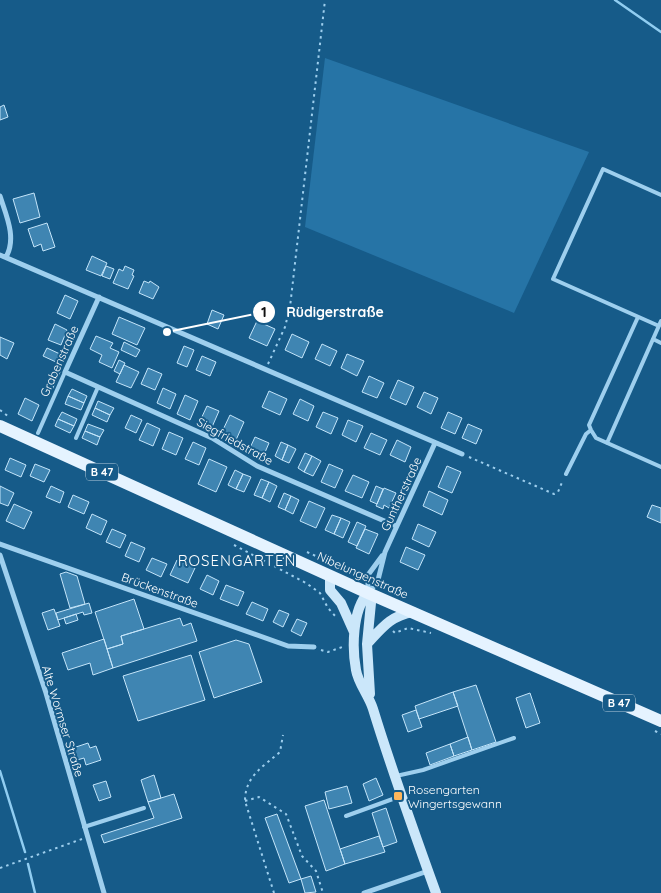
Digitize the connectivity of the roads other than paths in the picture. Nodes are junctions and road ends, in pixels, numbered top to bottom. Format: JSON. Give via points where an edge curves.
{"nodes":[{"id":1,"x":661,"y":195,"type":"edge"},
{"id":2,"x":0,"y":196,"type":"edge"},
{"id":3,"x":0,"y":255,"type":"edge"},
{"id":4,"x":6,"y":257,"type":"junction"},
{"id":5,"x":99,"y":297,"type":"junction"},
{"id":6,"x":638,"y":316,"type":"junction"},
{"id":7,"x":660,"y":323,"type":"edge"},
{"id":8,"x":653,"y":339,"type":"junction"},
{"id":9,"x":661,"y":343,"type":"edge"},
{"id":10,"x":65,"y":372,"type":"junction"},
{"id":11,"x":98,"y":387,"type":"junction"},
{"id":12,"x":0,"y":426,"type":"edge"},
{"id":13,"x":591,"y":430,"type":"junction"},
{"id":14,"x":38,"y":433,"type":"dead end"},
{"id":15,"x":76,"y":438,"type":"dead end"},
{"id":16,"x":607,"y":443,"type":"junction"},
{"id":17,"x":435,"y":444,"type":"junction"},
{"id":18,"x":462,"y":454,"type":"road end"},
{"id":19,"x":661,"y":467,"type":"edge"},
{"id":20,"x":566,"y":474,"type":"road end"},
{"id":21,"x":396,"y":526,"type":"junction"},
{"id":22,"x":0,"y":544,"type":"edge"},
{"id":23,"x":385,"y":552,"type":"junction"},
{"id":24,"x":0,"y":555,"type":"edge"},
{"id":25,"x":330,"y":576,"type":"junction"},
{"id":26,"x":368,"y":593,"type":"junction"},
{"id":27,"x":413,"y":612,"type":"junction"},
{"id":28,"x":354,"y":632,"type":"junction"},
{"id":29,"x":367,"y":644,"type":"junction"},
{"id":30,"x":314,"y":648,"type":"road end"},
{"id":31,"x":372,"y":705,"type":"junction"},
{"id":32,"x":661,"y":720,"type":"edge"},
{"id":33,"x":514,"y":738,"type":"dead end"},
{"id":34,"x":394,"y":777,"type":"junction"},
{"id":35,"x":401,"y":796,"type":"junction"},
{"id":36,"x":144,"y":808,"type":"dead end"},
{"id":37,"x":346,"y":816,"type":"dead end"},
{"id":38,"x":84,"y":827,"type":"junction"},
{"id":39,"x":428,"y":871,"type":"junction"},
{"id":40,"x":104,"y":893,"type":"edge"},
{"id":41,"x":364,"y":893,"type":"edge"},
{"id":42,"x":436,"y":893,"type":"edge"}],
"edges":[{"from":1,"to":6,"type":"lane","via":[[603,169],[553,279]]},
{"from":2,"to":4,"type":"street","via":[[11,234],[11,249]]},
{"from":3,"to":4,"type":"street"},
{"from":4,"to":5,"type":"street"},
{"from":5,"to":10,"type":"street","name":"Grabenstraße"},
{"from":5,"to":17,"type":"street"},
{"from":6,"to":7,"type":"lane"},
{"from":6,"to":13,"type":"lane","via":[[589,425]]},
{"from":7,"to":8,"type":"lane"},
{"from":8,"to":9,"type":"lane"},
{"from":8,"to":16,"type":"lane"},
{"from":10,"to":11,"type":"street","name":"Siegfriedstraße"},
{"from":10,"to":14,"type":"lane","name":"Grabenstraße"},
{"from":11,"to":15,"type":"lane"},
{"from":11,"to":21,"type":"street","name":"Siegfriedstraße","via":[[212,438],[257,466]]},
{"from":12,"to":25,"type":"main road","name":"Nibelungenstraße","number":"B 47"},
{"from":13,"to":16,"type":"lane","via":[[596,438]]},
{"from":13,"to":20,"type":"lane"},
{"from":16,"to":19,"type":"lane"},
{"from":17,"to":18,"type":"street"},
{"from":17,"to":21,"type":"street","name":"Guntherstraße"},
{"from":21,"to":23,"type":"street","name":"Guntherstraße"},
{"from":22,"to":30,"type":"street","name":"Brückenstraße","via":[[288,646]]},
{"from":23,"to":26,"type":"street","name":"Guntherstraße","via":[[378,580]]},
{"from":23,"to":26,"type":"street","name":"Guntherstraße","via":[[368,575]]},
{"from":24,"to":38,"type":"street","name":"Alte Wormser Straße","via":[[46,694]]},
{"from":25,"to":26,"type":"main road","name":"Nibelungenstraße","number":"B 47"},
{"from":25,"to":28,"type":"main road","via":[[330,590],[339,599]]},
{"from":26,"to":27,"type":"main road","name":"Nibelungenstraße","number":"B 47"},
{"from":26,"to":28,"type":"main road","via":[[362,601]]},
{"from":26,"to":29,"type":"main road","via":[[371,603]]},
{"from":27,"to":29,"type":"main road","via":[[395,617]]},
{"from":27,"to":32,"type":"main road","name":"Nibelungenstraße","number":"B 47"},
{"from":28,"to":31,"type":"main road","via":[[356,672]]},
{"from":29,"to":31,"type":"main road"},
{"from":31,"to":34,"type":"main road"},
{"from":33,"to":34,"type":"lane"},
{"from":34,"to":35,"type":"main road"},
{"from":35,"to":37,"type":"lane"},
{"from":35,"to":39,"type":"main road"},
{"from":36,"to":38,"type":"lane"},
{"from":38,"to":40,"type":"street","name":"Alte Wormser Straße"},
{"from":39,"to":41,"type":"street"},
{"from":39,"to":42,"type":"main road"}]}
